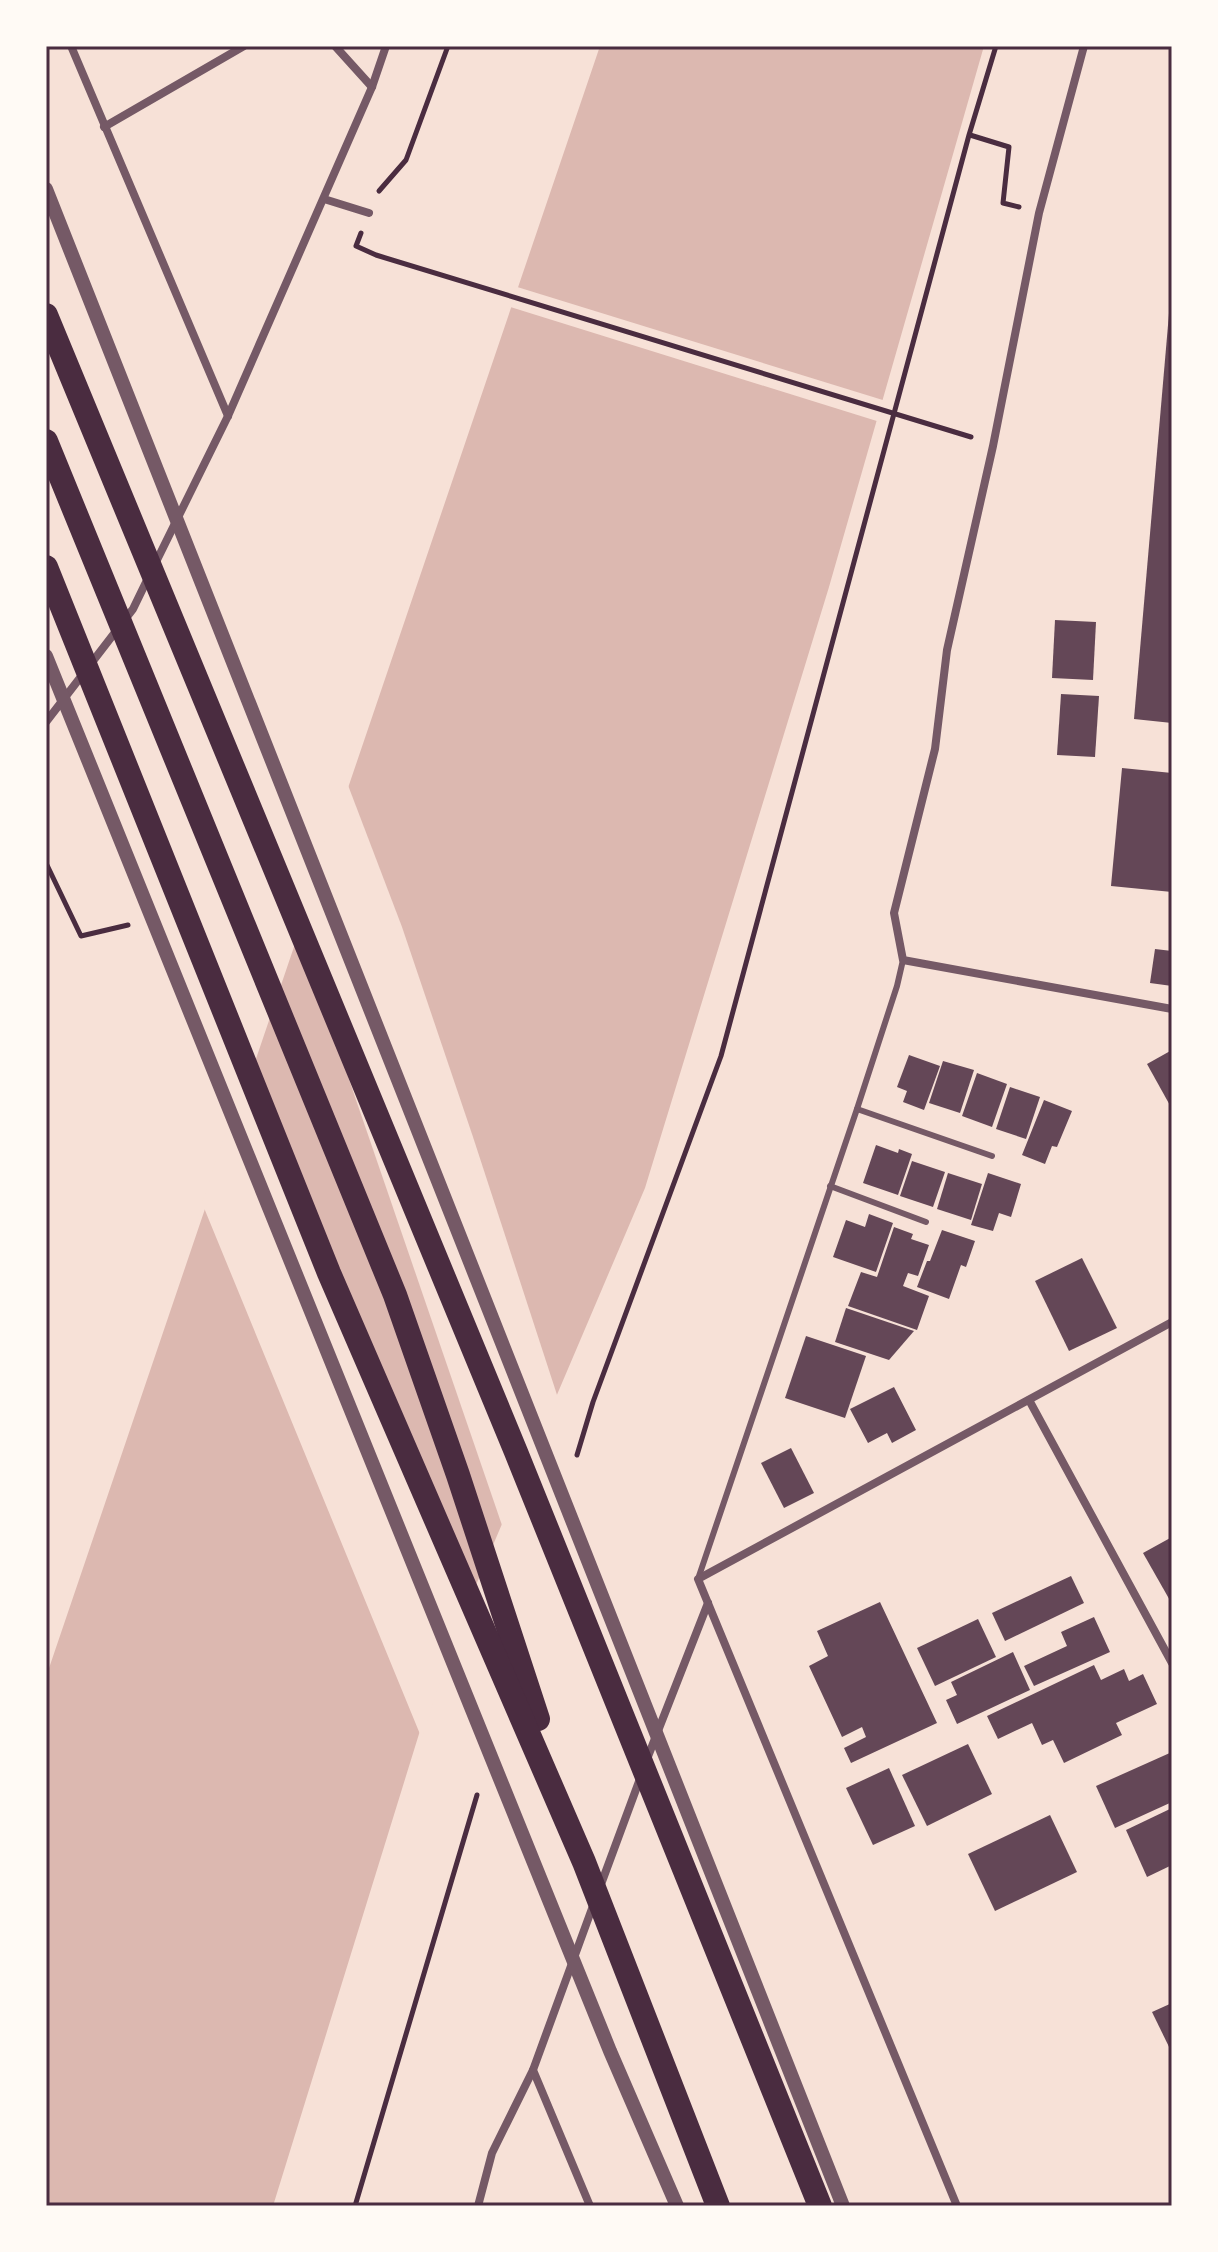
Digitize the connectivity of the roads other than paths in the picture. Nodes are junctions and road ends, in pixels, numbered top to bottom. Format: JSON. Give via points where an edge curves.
{"nodes":[{"id":1,"x":71,"y":46,"type":"edge"},
{"id":2,"x":244,"y":46,"type":"edge"},
{"id":3,"x":335,"y":46,"type":"edge"},
{"id":4,"x":386,"y":46,"type":"edge"},
{"id":5,"x":1084,"y":46,"type":"edge"},
{"id":6,"x":372,"y":87,"type":"junction"},
{"id":7,"x":104,"y":127,"type":"junction"},
{"id":8,"x":46,"y":189,"type":"edge"},
{"id":9,"x":324,"y":199,"type":"junction"},
{"id":10,"x":369,"y":213,"type":"road end"},
{"id":11,"x":46,"y":315,"type":"edge"},
{"id":12,"x":228,"y":416,"type":"junction"},
{"id":13,"x":46,"y":441,"type":"edge"},
{"id":14,"x":46,"y":567,"type":"edge"},
{"id":15,"x":46,"y":656,"type":"edge"},
{"id":16,"x":46,"y":722,"type":"edge"},
{"id":17,"x":903,"y":960,"type":"junction"},
{"id":18,"x":1172,"y":1009,"type":"edge"},
{"id":19,"x":857,"y":1109,"type":"junction"},
{"id":20,"x":992,"y":1156,"type":"dead end"},
{"id":21,"x":830,"y":1186,"type":"junction"},
{"id":22,"x":926,"y":1222,"type":"dead end"},
{"id":23,"x":1172,"y":1322,"type":"edge"},
{"id":24,"x":1029,"y":1400,"type":"junction"},
{"id":25,"x":698,"y":1579,"type":"junction"},
{"id":26,"x":708,"y":1603,"type":"junction"},
{"id":27,"x":1172,"y":1663,"type":"edge"},
{"id":28,"x":584,"y":1862,"type":"junction"},
{"id":29,"x":533,"y":2070,"type":"junction"},
{"id":30,"x":478,"y":2206,"type":"edge"},
{"id":31,"x":590,"y":2206,"type":"edge"},
{"id":32,"x":677,"y":2206,"type":"edge"},
{"id":33,"x":718,"y":2206,"type":"edge"},
{"id":34,"x":820,"y":2206,"type":"edge"},
{"id":35,"x":843,"y":2206,"type":"edge"},
{"id":36,"x":957,"y":2206,"type":"edge"}],
"edges":[{"from":1,"to":7,"type":"street"},
{"from":2,"to":7,"type":"street"},
{"from":3,"to":6,"type":"street"},
{"from":4,"to":6,"type":"street"},
{"from":5,"to":17,"type":"street","via":[[1039,213],[947,650],[935,749],[894,913]]},
{"from":6,"to":9,"type":"street"},
{"from":7,"to":12,"type":"street"},
{"from":8,"to":35,"type":"street"},
{"from":9,"to":10,"type":"street"},
{"from":9,"to":12,"type":"street"},
{"from":11,"to":34,"type":"highway","via":[[516,1452]]},
{"from":12,"to":16,"type":"street","via":[[133,609]]},
{"from":13,"to":28,"type":"highway","via":[[395,1295]]},
{"from":14,"to":28,"type":"highway","via":[[329,1273]]},
{"from":15,"to":32,"type":"street"},
{"from":17,"to":18,"type":"street"},
{"from":17,"to":19,"type":"lane"},
{"from":19,"to":20,"type":"lane"},
{"from":19,"to":21,"type":"lane"},
{"from":21,"to":22,"type":"lane"},
{"from":21,"to":25,"type":"lane"},
{"from":23,"to":24,"type":"street"},
{"from":24,"to":25,"type":"street"},
{"from":24,"to":27,"type":"street"},
{"from":25,"to":26,"type":"street"},
{"from":26,"to":29,"type":"street"},
{"from":26,"to":36,"type":"street"},
{"from":28,"to":33,"type":"highway"},
{"from":29,"to":30,"type":"street","via":[[492,2153]]},
{"from":29,"to":31,"type":"street"}]}
